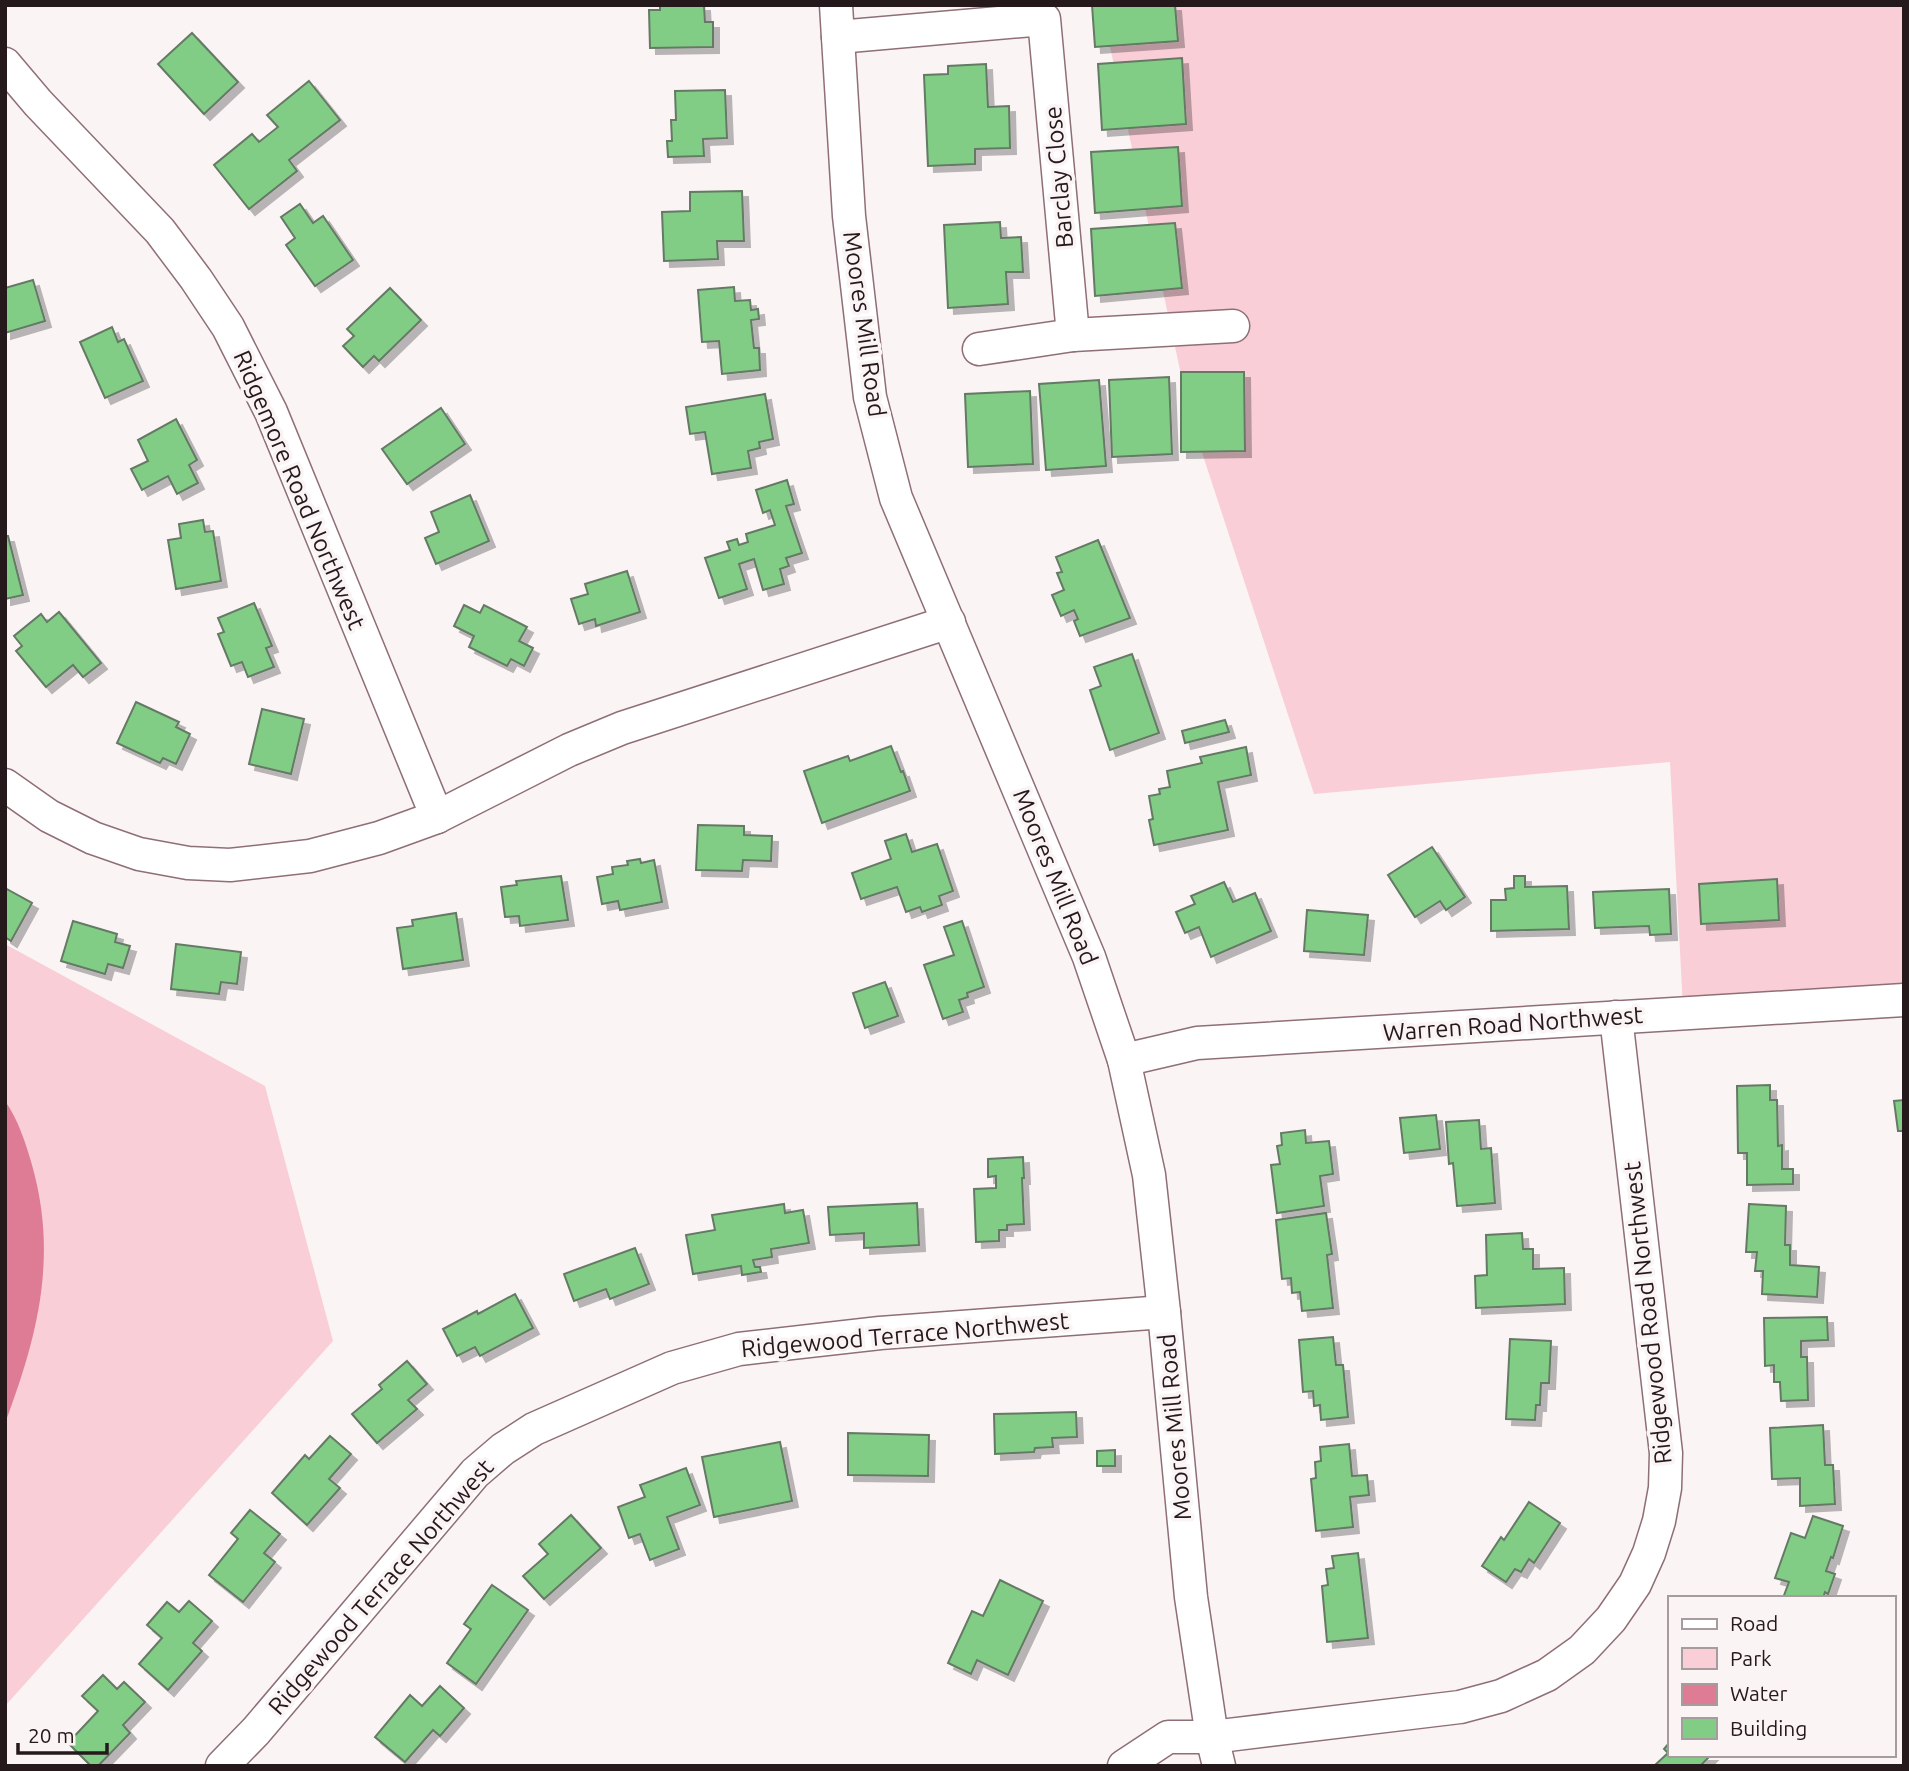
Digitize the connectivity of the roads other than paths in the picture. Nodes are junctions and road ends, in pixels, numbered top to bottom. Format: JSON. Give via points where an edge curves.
{"nodes":[{"id":1,"x":836,"y":5,"type":"edge"},
{"id":2,"x":1043,"y":12,"type":"edge"},
{"id":3,"x":838,"y":37,"type":"junction"},
{"id":4,"x":5,"y":64,"type":"edge"},
{"id":5,"x":1233,"y":327,"type":"dead end"},
{"id":6,"x":1073,"y":335,"type":"junction"},
{"id":7,"x":979,"y":349,"type":"dead end"},
{"id":8,"x":949,"y":622,"type":"junction"},
{"id":9,"x":5,"y":785,"type":"edge"},
{"id":10,"x":437,"y":817,"type":"junction"},
{"id":11,"x":1904,"y":1000,"type":"edge"},
{"id":12,"x":1616,"y":1017,"type":"junction"},
{"id":13,"x":1124,"y":1060,"type":"junction"},
{"id":14,"x":1164,"y":1312,"type":"junction"},
{"id":15,"x":1216,"y":1751,"type":"edge"},
{"id":16,"x":222,"y":1766,"type":"edge"},
{"id":17,"x":1124,"y":1766,"type":"edge"}],
"edges":[{"from":1,"to":3,"type":"street","name":"Moores Mill Road"},
{"from":2,"to":3,"type":"street","name":"Barclay Close"},
{"from":2,"to":6,"type":"street","name":"Barclay Close"},
{"from":3,"to":8,"type":"street","name":"Moores Mill Road","via":[[849,216],[870,397],[896,498]]},
{"from":4,"to":10,"type":"street","name":"Ridgemore Road Northwest","via":[[160,231],[228,327],[271,412]]},
{"from":5,"to":6,"type":"street"},
{"from":6,"to":7,"type":"street"},
{"from":8,"to":10,"type":"street","via":[[622,728]]},
{"from":8,"to":13,"type":"street","name":"Moores Mill Road","via":[[1089,957]]},
{"from":9,"to":10,"type":"street","via":[[49,816],[93,838],[139,854],[188,863],[230,865],[310,856]]},
{"from":11,"to":12,"type":"street","name":"Warren Road Northwest"},
{"from":12,"to":13,"type":"street","name":"Warren Road Northwest","via":[[1197,1043]]},
{"from":12,"to":15,"type":"street","name":"Ridgewood Road Northwest","via":[[1666,1453],[1659,1521],[1635,1584],[1611,1619],[1581,1650],[1547,1675],[1501,1696]]},
{"from":13,"to":14,"type":"street","name":"Moores Mill Road","via":[[1149,1175]]},
{"from":14,"to":15,"type":"street","name":"Moores Mill Road","via":[[1191,1597]]},
{"from":14,"to":16,"type":"street","name":"Ridgewood Terrace Northwest","via":[[880,1333],[738,1349],[672,1368],[534,1429],[475,1474]]},
{"from":15,"to":17,"type":"street","name":"Ridgewood Road Northwest","via":[[1168,1737]]}]}
